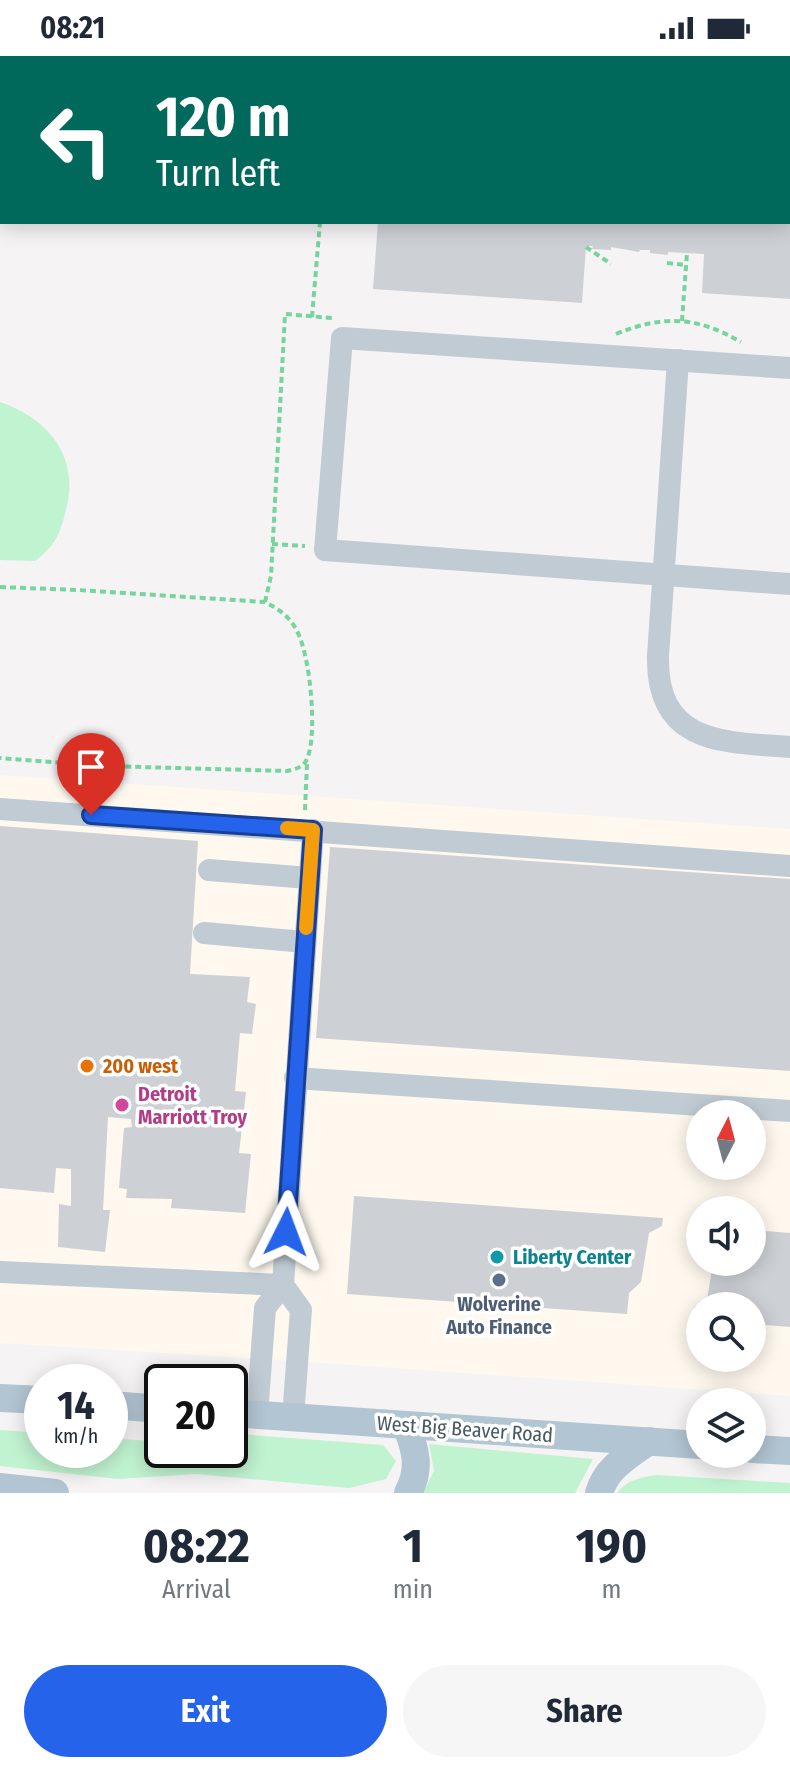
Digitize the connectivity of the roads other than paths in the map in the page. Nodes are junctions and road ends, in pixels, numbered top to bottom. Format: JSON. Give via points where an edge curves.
{"nodes":[{"id":1,"x":678,"y":360,"type":"junction"},
{"id":2,"x":790,"y":368,"type":"edge"},
{"id":3,"x":663,"y":575,"type":"junction"},
{"id":4,"x":790,"y":584,"type":"edge"},
{"id":5,"x":790,"y":747,"type":"edge"},
{"id":6,"x":0,"y":809,"type":"edge"},
{"id":7,"x":308,"y":830,"type":"junction"},
{"id":8,"x":790,"y":866,"type":"edge"},
{"id":9,"x":209,"y":870,"type":"dead end"},
{"id":10,"x":309,"y":878,"type":"junction"},
{"id":11,"x":204,"y":933,"type":"dead end"},
{"id":12,"x":305,"y":942,"type":"junction"},
{"id":13,"x":295,"y":1078,"type":"junction"},
{"id":14,"x":790,"y":1111,"type":"edge"},
{"id":15,"x":0,"y":1272,"type":"edge"},
{"id":16,"x":283,"y":1285,"type":"junction"},
{"id":17,"x":248,"y":1394,"type":"edge"},
{"id":18,"x":0,"y":1398,"type":"edge"},
{"id":19,"x":24,"y":1399,"type":"edge"},
{"id":20,"x":248,"y":1414,"type":"edge"},
{"id":21,"x":293,"y":1417,"type":"junction"},
{"id":22,"x":406,"y":1425,"type":"junction"},
{"id":23,"x":649,"y":1441,"type":"junction"},
{"id":24,"x":686,"y":1444,"type":"edge"},
{"id":25,"x":766,"y":1450,"type":"edge"},
{"id":26,"x":790,"y":1451,"type":"edge"},
{"id":27,"x":0,"y":1487,"type":"edge"},
{"id":28,"x":55,"y":1493,"type":"edge"},
{"id":29,"x":408,"y":1493,"type":"edge"},
{"id":30,"x":599,"y":1493,"type":"edge"}],
"edges":[{"from":1,"to":2,"type":"lane"},
{"from":1,"to":3,"type":"lane"},
{"from":1,"to":3,"type":"lane","via":[[342,338],[325,550]]},
{"from":3,"to":4,"type":"lane"},
{"from":3,"to":5,"type":"lane","via":[[657,668],[671,712],[690,730],[718,741]]},
{"from":6,"to":7,"type":"lane"},
{"from":7,"to":8,"type":"lane"},
{"from":7,"to":10,"type":"lane"},
{"from":9,"to":10,"type":"lane"},
{"from":10,"to":12,"type":"lane"},
{"from":11,"to":12,"type":"lane"},
{"from":12,"to":13,"type":"lane"},
{"from":13,"to":14,"type":"lane"},
{"from":13,"to":16,"type":"lane"},
{"from":15,"to":16,"type":"lane"},
{"from":16,"to":17,"type":"lane","via":[[265,1308]]},
{"from":16,"to":21,"type":"lane","via":[[301,1310]]},
{"from":18,"to":19,"type":"main road"},
{"from":20,"to":21,"type":"main road","name":"West Big Beaver Road"},
{"from":21,"to":22,"type":"main road","name":"West Big Beaver Road"},
{"from":22,"to":23,"type":"main road","name":"West Big Beaver Road"},
{"from":22,"to":29,"type":"main road","via":[[417,1458]]},
{"from":23,"to":24,"type":"main road","name":"West Big Beaver Road"},
{"from":23,"to":30,"type":"main road","via":[[616,1465]]},
{"from":25,"to":26,"type":"main road"},
{"from":27,"to":28,"type":"main road"}]}
